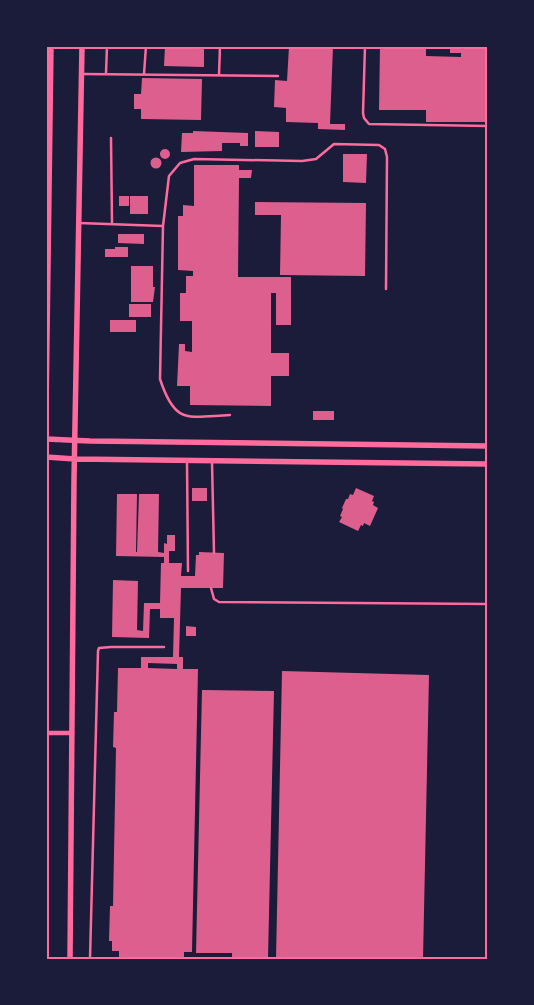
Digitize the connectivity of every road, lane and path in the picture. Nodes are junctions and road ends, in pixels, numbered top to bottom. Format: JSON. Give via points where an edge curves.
{"nodes":[{"id":1,"x":51,"y":46,"type":"edge"},
{"id":2,"x":82,"y":46,"type":"edge"},
{"id":3,"x":107,"y":46,"type":"edge"},
{"id":4,"x":146,"y":46,"type":"edge"},
{"id":5,"x":220,"y":46,"type":"edge"},
{"id":6,"x":365,"y":46,"type":"edge"},
{"id":7,"x":106,"y":73,"type":"junction"},
{"id":8,"x":81,"y":74,"type":"junction"},
{"id":9,"x":144,"y":74,"type":"junction"},
{"id":10,"x":218,"y":75,"type":"junction"},
{"id":11,"x":278,"y":76,"type":"dead end"},
{"id":12,"x":488,"y":126,"type":"edge"},
{"id":13,"x":111,"y":138,"type":"dead end"},
{"id":14,"x":48,"y":167,"type":"edge"},
{"id":15,"x":79,"y":223,"type":"junction"},
{"id":16,"x":112,"y":223,"type":"junction"},
{"id":17,"x":163,"y":226,"type":"junction"},
{"id":18,"x":386,"y":290,"type":"dead end"},
{"id":19,"x":46,"y":409,"type":"edge"},
{"id":20,"x":230,"y":415,"type":"dead end"},
{"id":21,"x":46,"y":439,"type":"edge"},
{"id":22,"x":75,"y":440,"type":"junction"},
{"id":23,"x":488,"y":446,"type":"edge"},
{"id":24,"x":46,"y":457,"type":"edge"},
{"id":25,"x":75,"y":459,"type":"junction"},
{"id":26,"x":187,"y":460,"type":"junction"},
{"id":27,"x":212,"y":461,"type":"junction"},
{"id":28,"x":488,"y":464,"type":"edge"},
{"id":29,"x":214,"y":553,"type":"dead end"},
{"id":30,"x":188,"y":571,"type":"dead end"},
{"id":31,"x":211,"y":588,"type":"dead end"},
{"id":32,"x":488,"y":604,"type":"edge"},
{"id":33,"x":164,"y":647,"type":"dead end"},
{"id":34,"x":46,"y":733,"type":"edge"},
{"id":35,"x":71,"y":733,"type":"junction"},
{"id":36,"x":70,"y":959,"type":"edge"},
{"id":37,"x":90,"y":959,"type":"edge"}],
"edges":[{"from":1,"to":14,"type":"street"},
{"from":2,"to":8,"type":"street"},
{"from":3,"to":7,"type":"lane"},
{"from":4,"to":9,"type":"lane"},
{"from":5,"to":10,"type":"lane"},
{"from":6,"to":12,"type":"lane","via":[[363,113],[367,122]]},
{"from":7,"to":8,"type":"lane"},
{"from":7,"to":9,"type":"lane"},
{"from":8,"to":15,"type":"street"},
{"from":9,"to":10,"type":"lane"},
{"from":10,"to":11,"type":"lane"},
{"from":13,"to":16,"type":"lane"},
{"from":14,"to":19,"type":"street"},
{"from":15,"to":16,"type":"lane"},
{"from":15,"to":22,"type":"street"},
{"from":16,"to":17,"type":"lane"},
{"from":17,"to":18,"type":"lane","via":[[168,176],[180,164],[194,160],[309,160],[316,159],[334,144],[380,145],[387,157]]},
{"from":17,"to":20,"type":"lane","via":[[160,379],[166,398],[177,413],[190,416]]},
{"from":21,"to":22,"type":"street"},
{"from":22,"to":23,"type":"street"},
{"from":22,"to":25,"type":"street"},
{"from":24,"to":25,"type":"street"},
{"from":25,"to":26,"type":"street"},
{"from":25,"to":35,"type":"street"},
{"from":26,"to":27,"type":"street"},
{"from":26,"to":30,"type":"lane"},
{"from":27,"to":28,"type":"street"},
{"from":27,"to":29,"type":"lane"},
{"from":31,"to":32,"type":"lane","via":[[219,602]]},
{"from":33,"to":37,"type":"lane","via":[[111,646],[98,651]]},
{"from":34,"to":35,"type":"street"},
{"from":35,"to":36,"type":"street"}]}
